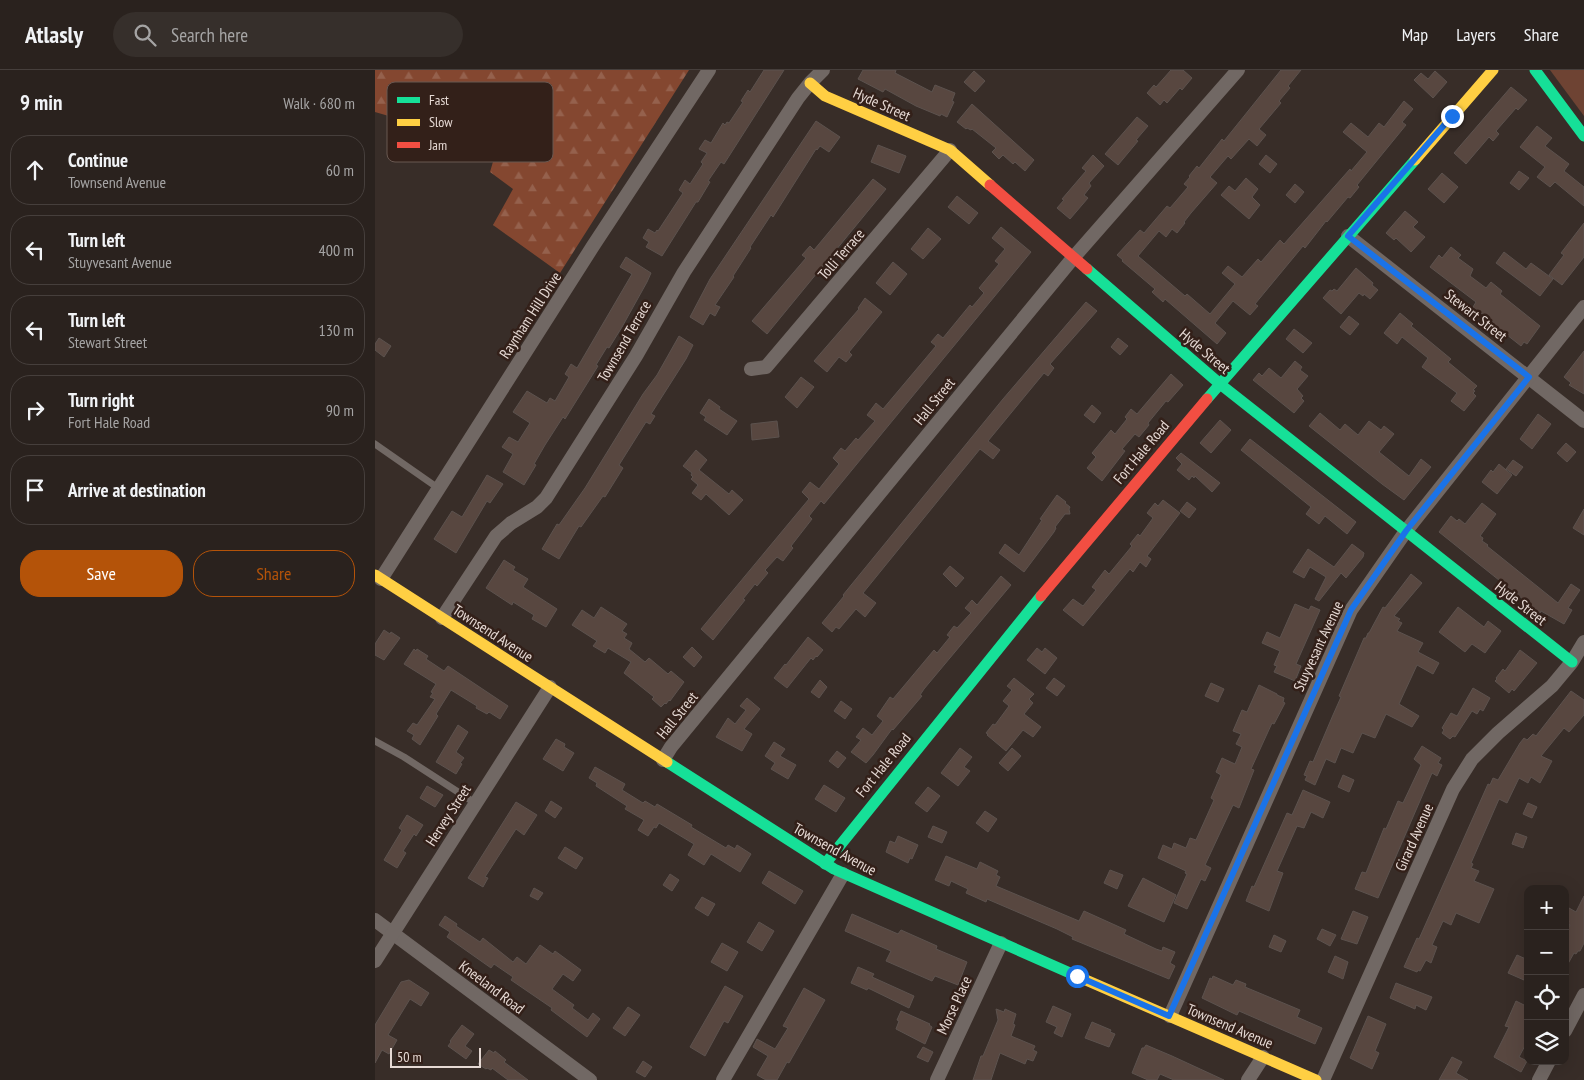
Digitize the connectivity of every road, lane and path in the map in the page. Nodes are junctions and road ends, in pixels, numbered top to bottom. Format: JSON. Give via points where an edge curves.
{"nodes":[{"id":1,"x":709,"y":70,"type":"edge"},
{"id":2,"x":823,"y":70,"type":"edge"},
{"id":3,"x":1238,"y":70,"type":"edge"},
{"id":4,"x":1493,"y":70,"type":"edge"},
{"id":5,"x":1535,"y":70,"type":"edge"},
{"id":6,"x":810,"y":83,"type":"junction"},
{"id":7,"x":1584,"y":136,"type":"edge"},
{"id":8,"x":950,"y":150,"type":"junction"},
{"id":9,"x":1348,"y":236,"type":"junction"},
{"id":10,"x":1073,"y":258,"type":"junction"},
{"id":11,"x":1584,"y":307,"type":"edge"},
{"id":12,"x":751,"y":369,"type":"dead end"},
{"id":13,"x":1529,"y":377,"type":"junction"},
{"id":14,"x":1220,"y":384,"type":"junction"},
{"id":15,"x":1584,"y":421,"type":"edge"},
{"id":16,"x":375,"y":444,"type":"edge"},
{"id":17,"x":439,"y":488,"type":"junction"},
{"id":18,"x":1406,"y":531,"type":"junction"},
{"id":19,"x":378,"y":577,"type":"edge"},
{"id":20,"x":442,"y":618,"type":"junction"},
{"id":21,"x":1584,"y":642,"type":"edge"},
{"id":22,"x":1572,"y":662,"type":"junction"},
{"id":23,"x":550,"y":687,"type":"junction"},
{"id":24,"x":375,"y":740,"type":"edge"},
{"id":25,"x":663,"y":760,"type":"junction"},
{"id":26,"x":475,"y":803,"type":"junction"},
{"id":27,"x":825,"y":864,"type":"junction"},
{"id":28,"x":843,"y":874,"type":"junction"},
{"id":29,"x":375,"y":920,"type":"edge"},
{"id":30,"x":392,"y":933,"type":"junction"},
{"id":31,"x":1001,"y":943,"type":"junction"},
{"id":32,"x":375,"y":961,"type":"edge"},
{"id":33,"x":1584,"y":995,"type":"edge"},
{"id":34,"x":1169,"y":1016,"type":"junction"},
{"id":35,"x":1569,"y":1023,"type":"edge"},
{"id":36,"x":1263,"y":1057,"type":"junction"},
{"id":37,"x":1547,"y":1065,"type":"edge"},
{"id":38,"x":1311,"y":1079,"type":"edge"},
{"id":39,"x":590,"y":1080,"type":"edge"},
{"id":40,"x":723,"y":1080,"type":"edge"},
{"id":41,"x":937,"y":1080,"type":"edge"},
{"id":42,"x":1248,"y":1080,"type":"edge"},
{"id":43,"x":1323,"y":1080,"type":"edge"},
{"id":44,"x":1539,"y":1080,"type":"edge"}],
"edges":[{"from":1,"to":17,"type":"street","name":"Raynham Hill Drive"},
{"from":2,"to":6,"type":"street","name":"Townsend Terrace"},
{"from":3,"to":10,"type":"street","name":"Hall Street"},
{"from":4,"to":9,"type":"street","name":"Fort Hale Road"},
{"from":5,"to":7,"type":"street"},
{"from":6,"to":8,"type":"street","name":"Hyde Street","via":[[825,96]]},
{"from":6,"to":20,"type":"street","name":"Townsend Terrace","via":[[683,272],[636,356],[545,498],[496,536]]},
{"from":8,"to":10,"type":"street","name":"Hyde Street"},
{"from":8,"to":12,"type":"street","name":"Tolli Terrace","via":[[766,367]]},
{"from":9,"to":13,"type":"street","name":"Stewart Street"},
{"from":9,"to":14,"type":"street","name":"Fort Hale Road"},
{"from":10,"to":14,"type":"street","name":"Hyde Street"},
{"from":10,"to":25,"type":"street","name":"Hall Street"},
{"from":11,"to":13,"type":"street","name":"Stuyvesant Avenue"},
{"from":13,"to":15,"type":"street","name":"Stewart Street"},
{"from":13,"to":18,"type":"street","name":"Stuyvesant Avenue"},
{"from":14,"to":18,"type":"street","name":"Hyde Street"},
{"from":14,"to":27,"type":"street","name":"Fort Hale Road","via":[[1012,631]]},
{"from":16,"to":17,"type":"lane"},
{"from":17,"to":19,"type":"street","name":"Raynham Hill Drive"},
{"from":18,"to":22,"type":"street","name":"Hyde Street"},
{"from":18,"to":34,"type":"street","name":"Stuyvesant Avenue","via":[[1351,610]]},
{"from":19,"to":20,"type":"street","name":"Townsend Avenue"},
{"from":20,"to":23,"type":"street","name":"Townsend Avenue"},
{"from":21,"to":22,"type":"street","name":"Girard Avenue"},
{"from":22,"to":43,"type":"street","name":"Girard Avenue","via":[[1552,686],[1472,759],[1453,789]]},
{"from":23,"to":25,"type":"street","name":"Townsend Avenue"},
{"from":23,"to":26,"type":"street","name":"Hervey Street"},
{"from":24,"to":26,"type":"lane"},
{"from":25,"to":27,"type":"street","name":"Townsend Avenue"},
{"from":26,"to":30,"type":"street","name":"Hervey Street"},
{"from":27,"to":28,"type":"street","name":"Townsend Avenue"},
{"from":28,"to":31,"type":"street","name":"Townsend Avenue"},
{"from":28,"to":40,"type":"street"},
{"from":29,"to":30,"type":"street","name":"Kneeland Road"},
{"from":30,"to":32,"type":"street","name":"Hervey Street"},
{"from":30,"to":39,"type":"street","name":"Kneeland Road"},
{"from":31,"to":34,"type":"street","name":"Townsend Avenue"},
{"from":31,"to":41,"type":"street","name":"Morse Place"},
{"from":33,"to":35,"type":"street"},
{"from":34,"to":36,"type":"street","name":"Townsend Avenue"},
{"from":36,"to":38,"type":"street","name":"Townsend Avenue"},
{"from":36,"to":42,"type":"street"},
{"from":37,"to":44,"type":"street"}]}
